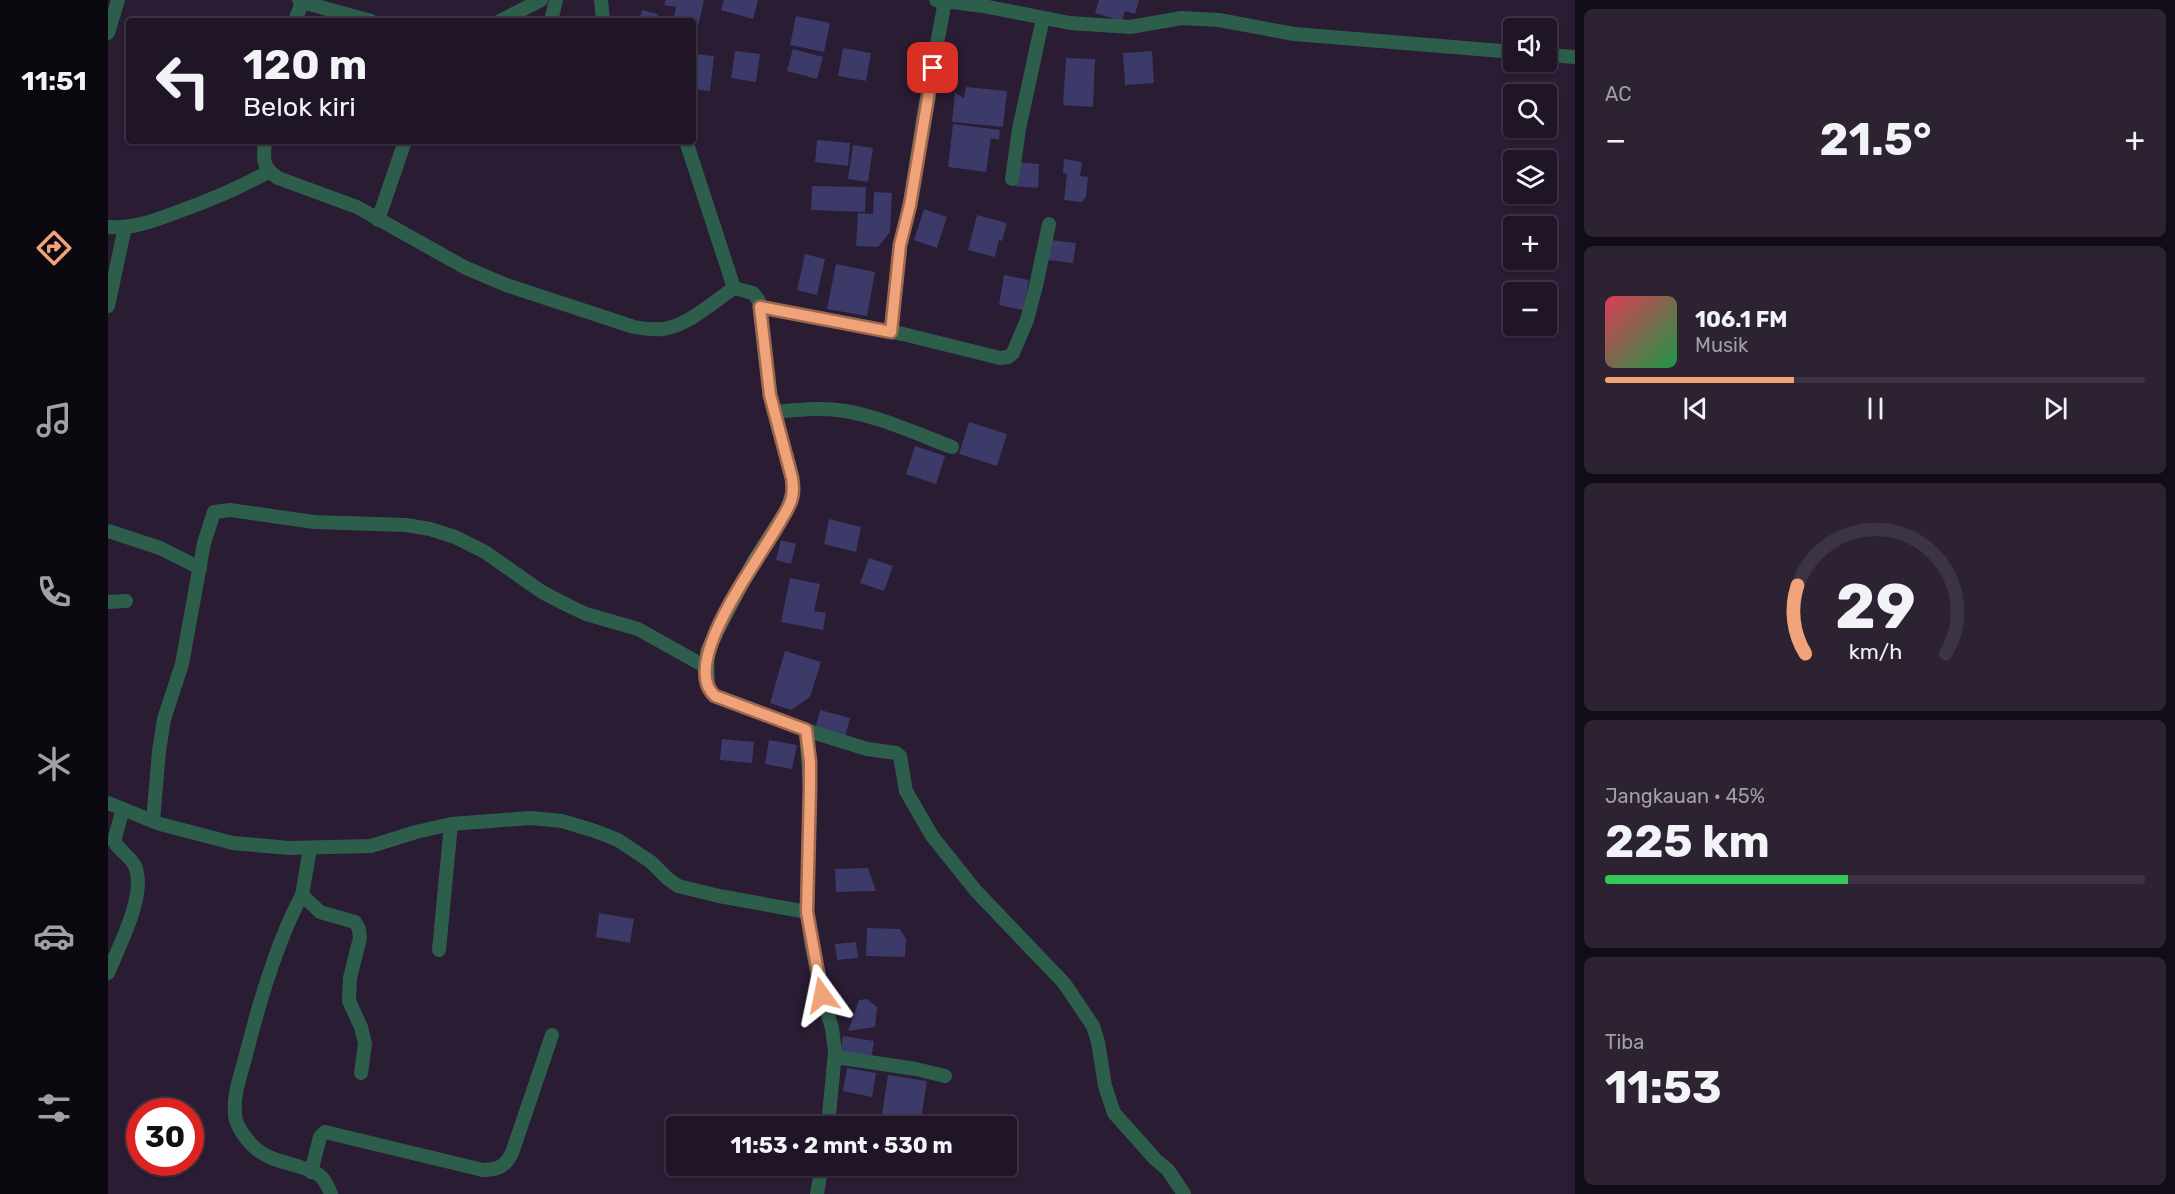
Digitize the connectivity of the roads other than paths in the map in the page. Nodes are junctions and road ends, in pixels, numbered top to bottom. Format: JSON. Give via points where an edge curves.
{"nodes":[{"id":1,"x":118,"y":0,"type":"edge"},
{"id":2,"x":541,"y":0,"type":"edge"},
{"id":3,"x":556,"y":0,"type":"edge"},
{"id":4,"x":601,"y":0,"type":"edge"},
{"id":5,"x":300,"y":1,"type":"edge"},
{"id":6,"x":940,"y":1,"type":"edge"},
{"id":7,"x":296,"y":18,"type":"edge"},
{"id":8,"x":360,"y":18,"type":"edge"},
{"id":9,"x":506,"y":18,"type":"edge"},
{"id":10,"x":552,"y":18,"type":"edge"},
{"id":11,"x":603,"y":18,"type":"edge"},
{"id":12,"x":1043,"y":18,"type":"junction"},
{"id":13,"x":108,"y":33,"type":"edge"},
{"id":14,"x":1503,"y":51,"type":"edge"},
{"id":15,"x":1557,"y":56,"type":"edge"},
{"id":16,"x":1575,"y":57,"type":"edge"},
{"id":17,"x":265,"y":144,"type":"edge"},
{"id":18,"x":404,"y":144,"type":"edge"},
{"id":19,"x":687,"y":144,"type":"edge"},
{"id":20,"x":268,"y":171,"type":"junction"},
{"id":21,"x":1012,"y":179,"type":"dead end"},
{"id":22,"x":378,"y":220,"type":"junction"},
{"id":23,"x":1049,"y":224,"type":"dead end"},
{"id":24,"x":108,"y":227,"type":"edge"},
{"id":25,"x":125,"y":227,"type":"junction"},
{"id":26,"x":734,"y":288,"type":"junction"},
{"id":27,"x":108,"y":306,"type":"edge"},
{"id":28,"x":760,"y":307,"type":"junction"},
{"id":29,"x":891,"y":332,"type":"junction"},
{"id":30,"x":774,"y":412,"type":"junction"},
{"id":31,"x":952,"y":447,"type":"dead end"},
{"id":32,"x":108,"y":531,"type":"edge"},
{"id":33,"x":200,"y":568,"type":"junction"},
{"id":34,"x":126,"y":601,"type":"dead end"},
{"id":35,"x":108,"y":602,"type":"edge"},
{"id":36,"x":706,"y":667,"type":"junction"},
{"id":37,"x":806,"y":730,"type":"junction"},
{"id":38,"x":108,"y":803,"type":"edge"},
{"id":39,"x":123,"y":809,"type":"junction"},
{"id":40,"x":153,"y":821,"type":"junction"},
{"id":41,"x":452,"y":824,"type":"junction"},
{"id":42,"x":310,"y":848,"type":"junction"},
{"id":43,"x":303,"y":895,"type":"junction"},
{"id":44,"x":807,"y":912,"type":"junction"},
{"id":45,"x":439,"y":950,"type":"dead end"},
{"id":46,"x":108,"y":973,"type":"edge"},
{"id":47,"x":552,"y":1035,"type":"dead end"},
{"id":48,"x":835,"y":1057,"type":"junction"},
{"id":49,"x":361,"y":1073,"type":"dead end"},
{"id":50,"x":945,"y":1076,"type":"dead end"},
{"id":51,"x":829,"y":1116,"type":"edge"},
{"id":52,"x":311,"y":1172,"type":"junction"},
{"id":53,"x":820,"y":1176,"type":"edge"},
{"id":54,"x":332,"y":1194,"type":"edge"},
{"id":55,"x":817,"y":1194,"type":"edge"},
{"id":56,"x":1184,"y":1194,"type":"edge"}],
"edges":[{"from":1,"to":13,"type":"street"},
{"from":2,"to":9,"type":"street"},
{"from":3,"to":10,"type":"street"},
{"from":4,"to":11,"type":"street"},
{"from":5,"to":7,"type":"street"},
{"from":5,"to":8,"type":"street"},
{"from":6,"to":12,"type":"street"},
{"from":6,"to":29,"type":"street","via":[[910,205],[900,245]]},
{"from":12,"to":14,"type":"street","via":[[1130,27],[1182,18],[1235,21],[1294,34]]},
{"from":12,"to":21,"type":"street"},
{"from":15,"to":16,"type":"street"},
{"from":17,"to":20,"type":"street","via":[[264,164]]},
{"from":18,"to":22,"type":"street"},
{"from":19,"to":26,"type":"street"},
{"from":20,"to":22,"type":"street","via":[[351,204]]},
{"from":20,"to":25,"type":"street","via":[[222,196],[143,225]]},
{"from":22,"to":26,"type":"street","via":[[506,285],[634,327],[650,330],[684,322]]},
{"from":23,"to":29,"type":"street","via":[[1027,320],[1008,357]]},
{"from":24,"to":25,"type":"street"},
{"from":25,"to":27,"type":"street"},
{"from":26,"to":28,"type":"street","via":[[753,293]]},
{"from":28,"to":29,"type":"street"},
{"from":28,"to":30,"type":"street"},
{"from":30,"to":31,"type":"street","via":[[843,411]]},
{"from":30,"to":36,"type":"street","via":[[792,478],[792,499],[714,637],[707,651]]},
{"from":32,"to":33,"type":"street","via":[[160,548]]},
{"from":33,"to":36,"type":"street","via":[[211,518],[219,510],[314,522],[430,529],[485,552],[567,605],[638,629]]},
{"from":33,"to":40,"type":"street","via":[[182,664],[164,719]]},
{"from":34,"to":35,"type":"street"},
{"from":36,"to":37,"type":"street","via":[[708,687],[715,696]]},
{"from":37,"to":44,"type":"street","via":[[810,762]]},
{"from":37,"to":56,"type":"street","via":[[867,749],[896,753],[901,760],[906,791],[940,848],[1064,983],[1086,1013],[1098,1042],[1114,1113],[1168,1170]]},
{"from":38,"to":39,"type":"street"},
{"from":39,"to":40,"type":"street"},
{"from":39,"to":46,"type":"street","via":[[114,841],[134,863],[138,884],[135,904]]},
{"from":40,"to":42,"type":"street","via":[[233,843]]},
{"from":41,"to":42,"type":"street","via":[[371,846]]},
{"from":41,"to":44,"type":"street","via":[[531,818],[562,821],[618,840],[678,886]]},
{"from":41,"to":45,"type":"street"},
{"from":42,"to":43,"type":"street"},
{"from":43,"to":49,"type":"street","via":[[320,912],[355,922],[359,929],[349,1001],[365,1044]]},
{"from":43,"to":52,"type":"street","via":[[284,932],[252,1032],[236,1091],[234,1116],[246,1137],[263,1154]]},
{"from":44,"to":48,"type":"street"},
{"from":47,"to":52,"type":"street","via":[[512,1153],[500,1168],[483,1170],[325,1132],[320,1137]]},
{"from":48,"to":50,"type":"street"},
{"from":48,"to":51,"type":"street"},
{"from":52,"to":54,"type":"street","via":[[325,1181]]},
{"from":53,"to":55,"type":"street"}]}
